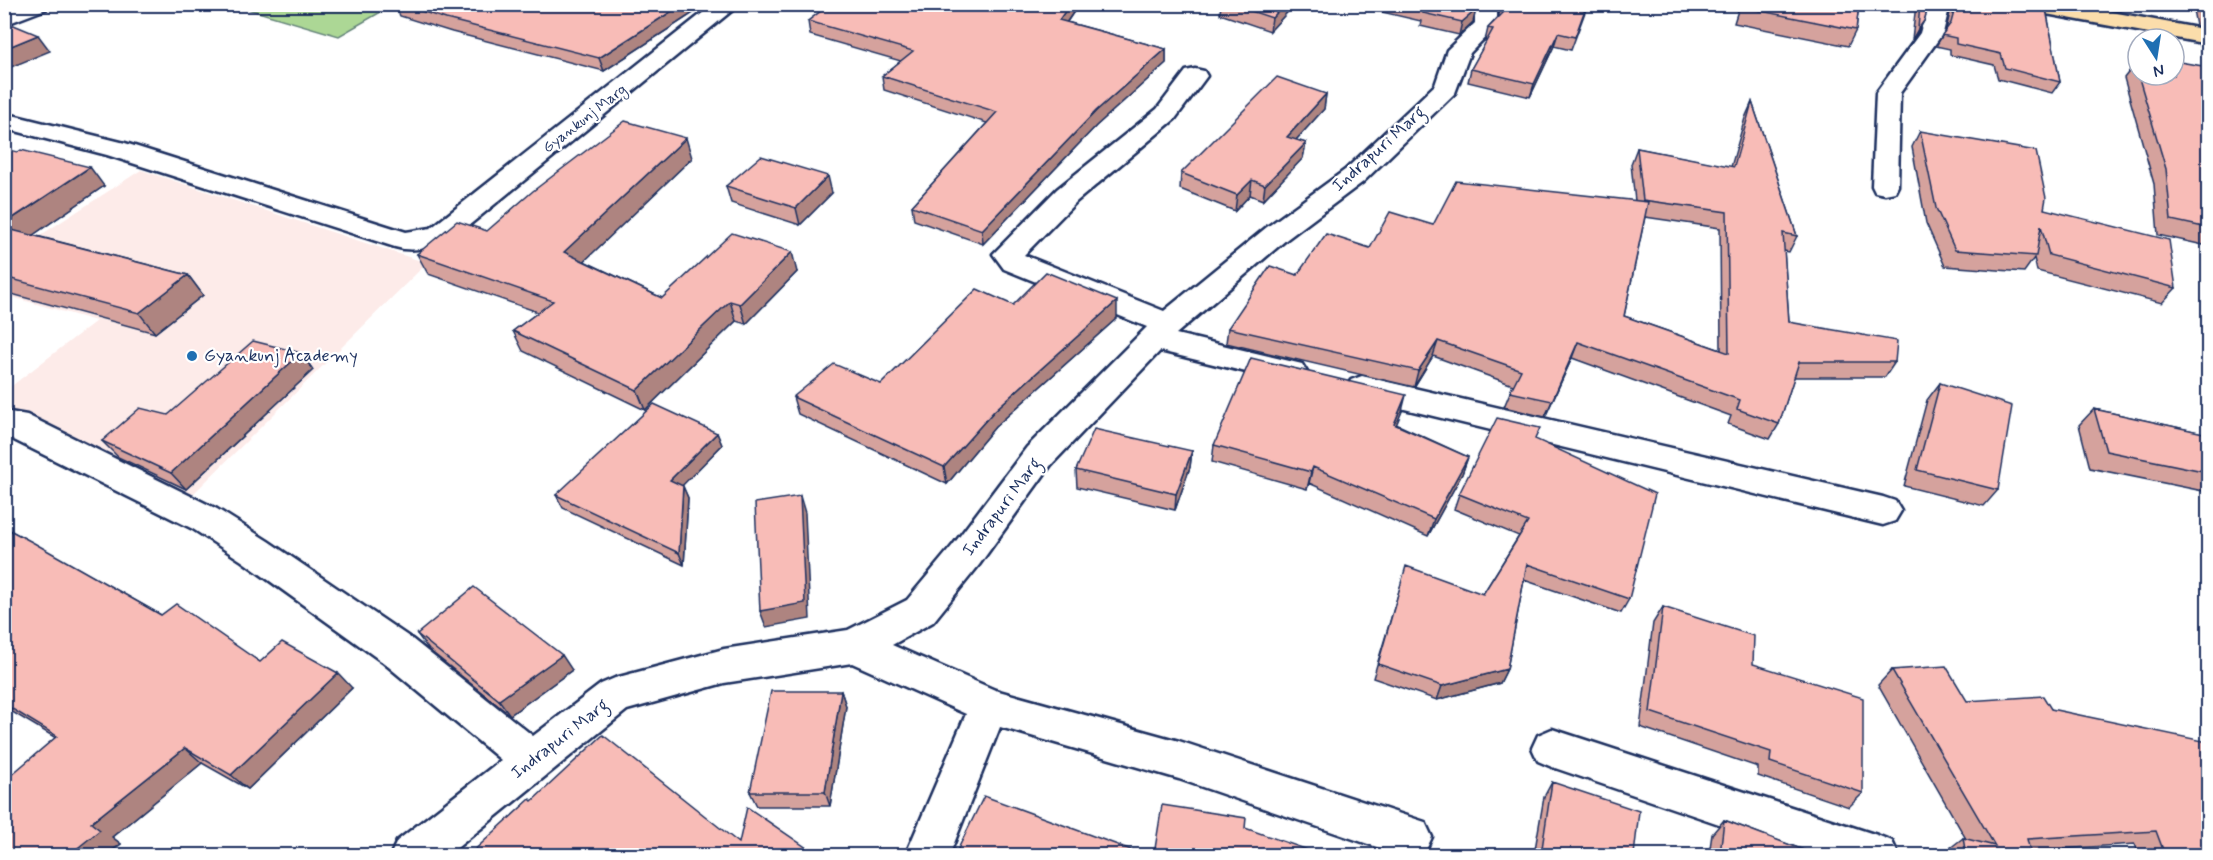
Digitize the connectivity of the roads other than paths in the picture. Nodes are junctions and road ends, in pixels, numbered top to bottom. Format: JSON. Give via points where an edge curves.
{"nodes":[{"id":1,"x":729,"y":4,"type":"edge"},
{"id":2,"x":1486,"y":4,"type":"edge"},
{"id":3,"x":1939,"y":4,"type":"edge"},
{"id":4,"x":2030,"y":4,"type":"edge"},
{"id":5,"x":34,"y":5,"type":"edge"},
{"id":6,"x":4,"y":18,"type":"edge"},
{"id":7,"x":2208,"y":37,"type":"edge"},
{"id":8,"x":1196,"y":76,"type":"dead end"},
{"id":9,"x":4,"y":120,"type":"edge"},
{"id":10,"x":1885,"y":186,"type":"dead end"},
{"id":11,"x":1161,"y":331,"type":"junction"},
{"id":12,"x":4,"y":423,"type":"edge"},
{"id":13,"x":1883,"y":511,"type":"dead end"},
{"id":14,"x":854,"y":646,"type":"junction"},
{"id":15,"x":989,"y":706,"type":"junction"},
{"id":16,"x":1552,"y":748,"type":"dead end"},
{"id":17,"x":533,"y":761,"type":"junction"},
{"id":18,"x":1410,"y":837,"type":"dead end"},
{"id":19,"x":412,"y":855,"type":"edge"},
{"id":20,"x":927,"y":855,"type":"edge"},
{"id":21,"x":1877,"y":855,"type":"edge"}],
"edges":[{"from":1,"to":9,"type":"street","name":"Gyankunj Marg","via":[[441,234],[424,240],[405,241],[116,149]]},
{"from":2,"to":11,"type":"street","name":"Indrapuri Marg","via":[[1486,25],[1459,50],[1446,88],[1354,176],[1277,233]]},
{"from":3,"to":10,"type":"street","via":[[1931,33],[1888,93]]},
{"from":4,"to":7,"type":"main road"},
{"from":5,"to":6,"type":"street"},
{"from":8,"to":11,"type":"street","via":[[1166,114],[1067,195],[1008,254],[1014,262]]},
{"from":11,"to":13,"type":"street","via":[[1327,380]]},
{"from":11,"to":14,"type":"street","name":"Indrapuri Marg","via":[[1039,456],[920,611]]},
{"from":12,"to":17,"type":"street","via":[[15,424],[205,519],[398,651]]},
{"from":14,"to":15,"type":"street"},
{"from":14,"to":17,"type":"street","name":"Indrapuri Marg","via":[[724,666],[615,696]]},
{"from":15,"to":18,"type":"street","via":[[1179,760]]},
{"from":15,"to":20,"type":"street"},
{"from":16,"to":21,"type":"street"},
{"from":17,"to":19,"type":"street","name":"Indrapuri Marg"}]}
